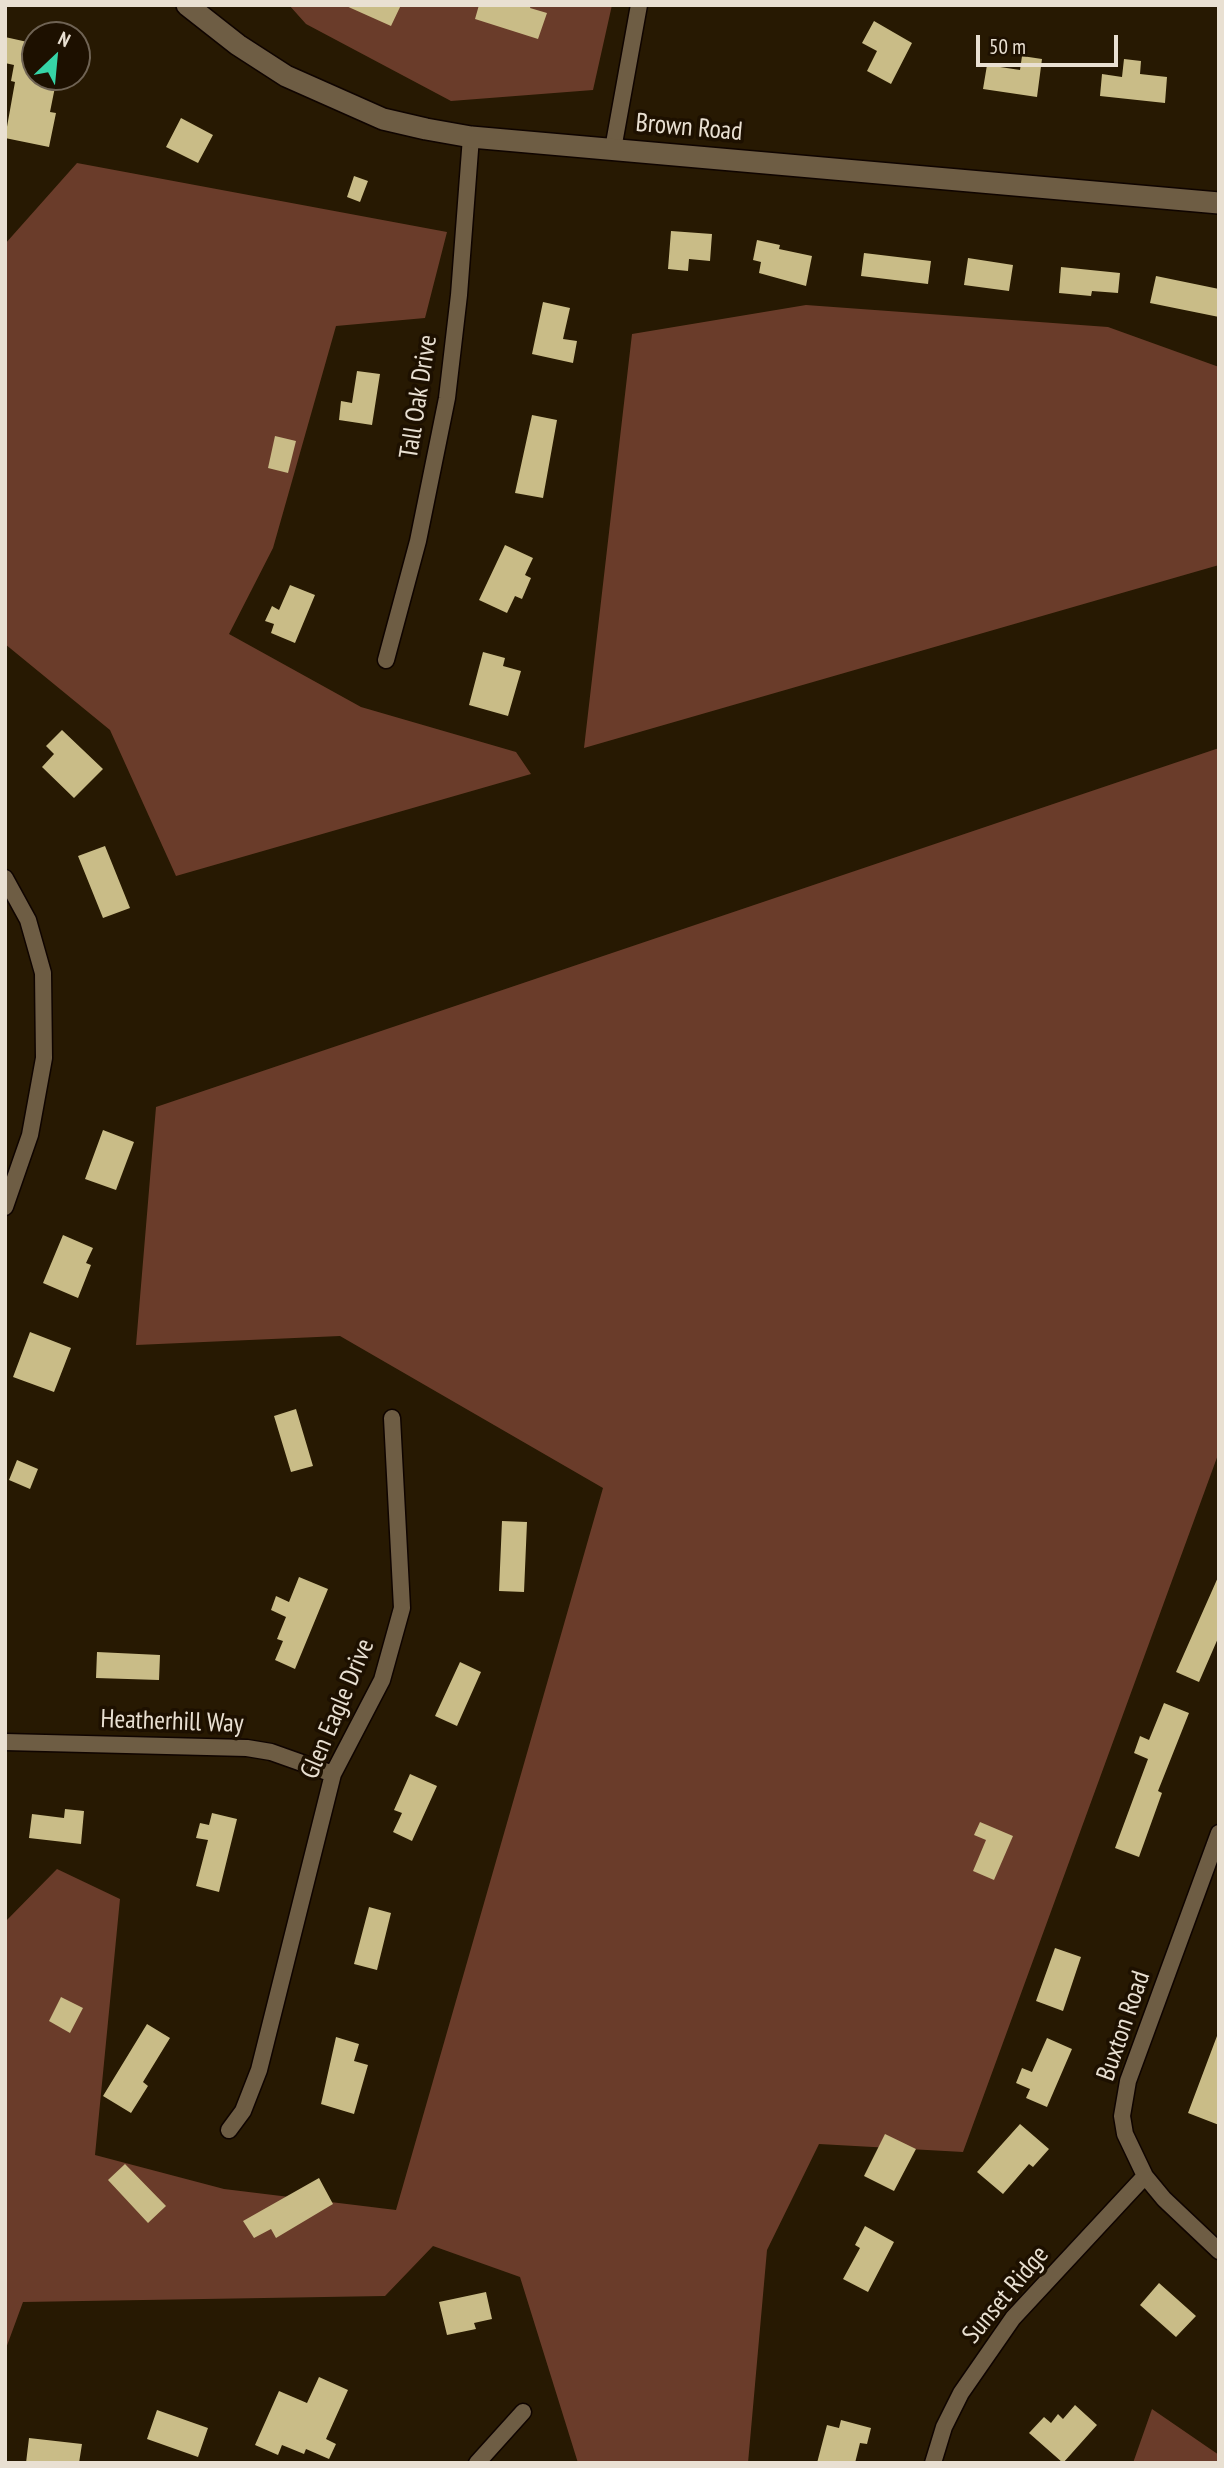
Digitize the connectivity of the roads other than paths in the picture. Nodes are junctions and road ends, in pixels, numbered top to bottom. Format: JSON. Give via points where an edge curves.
{"nodes":[{"id":1,"x":187,"y":5,"type":"edge"},
{"id":2,"x":639,"y":5,"type":"edge"},
{"id":3,"x":471,"y":137,"type":"junction"},
{"id":4,"x":613,"y":149,"type":"junction"},
{"id":5,"x":1219,"y":203,"type":"edge"},
{"id":6,"x":386,"y":660,"type":"dead end"},
{"id":7,"x":5,"y":878,"type":"edge"},
{"id":8,"x":5,"y":1207,"type":"edge"},
{"id":9,"x":392,"y":1419,"type":"dead end"},
{"id":10,"x":5,"y":1742,"type":"edge"},
{"id":11,"x":333,"y":1774,"type":"junction"},
{"id":12,"x":1219,"y":1833,"type":"edge"},
{"id":13,"x":229,"y":2130,"type":"dead end"},
{"id":14,"x":1145,"y":2176,"type":"junction"},
{"id":15,"x":1219,"y":2251,"type":"edge"},
{"id":16,"x":523,"y":2412,"type":"dead end"},
{"id":17,"x":477,"y":2463,"type":"edge"},
{"id":18,"x":933,"y":2463,"type":"edge"}],
"edges":[{"from":1,"to":3,"type":"street","name":"Brown Road","via":[[276,70],[327,96],[383,119]]},
{"from":2,"to":4,"type":"street"},
{"from":3,"to":4,"type":"street","name":"Brown Road"},
{"from":3,"to":6,"type":"street","name":"Tall Oak Drive","via":[[447,398],[418,541]]},
{"from":4,"to":5,"type":"street","name":"Brown Road"},
{"from":7,"to":8,"type":"street","via":[[28,920],[43,972],[44,1058],[30,1135]]},
{"from":9,"to":11,"type":"street","name":"Glen Eagle Drive","via":[[402,1608],[382,1680]]},
{"from":10,"to":11,"type":"street","name":"Heatherhill Way","via":[[247,1748]]},
{"from":11,"to":13,"type":"street","name":"Glen Eagle Drive","via":[[260,2070],[243,2111]]},
{"from":12,"to":14,"type":"street","name":"Buxton Road","via":[[1124,2096],[1125,2134]]},
{"from":14,"to":15,"type":"street","name":"Buxton Road"},
{"from":14,"to":18,"type":"street","name":"Sunset Ridge","via":[[1013,2318],[961,2393]]},
{"from":16,"to":17,"type":"street"}]}
